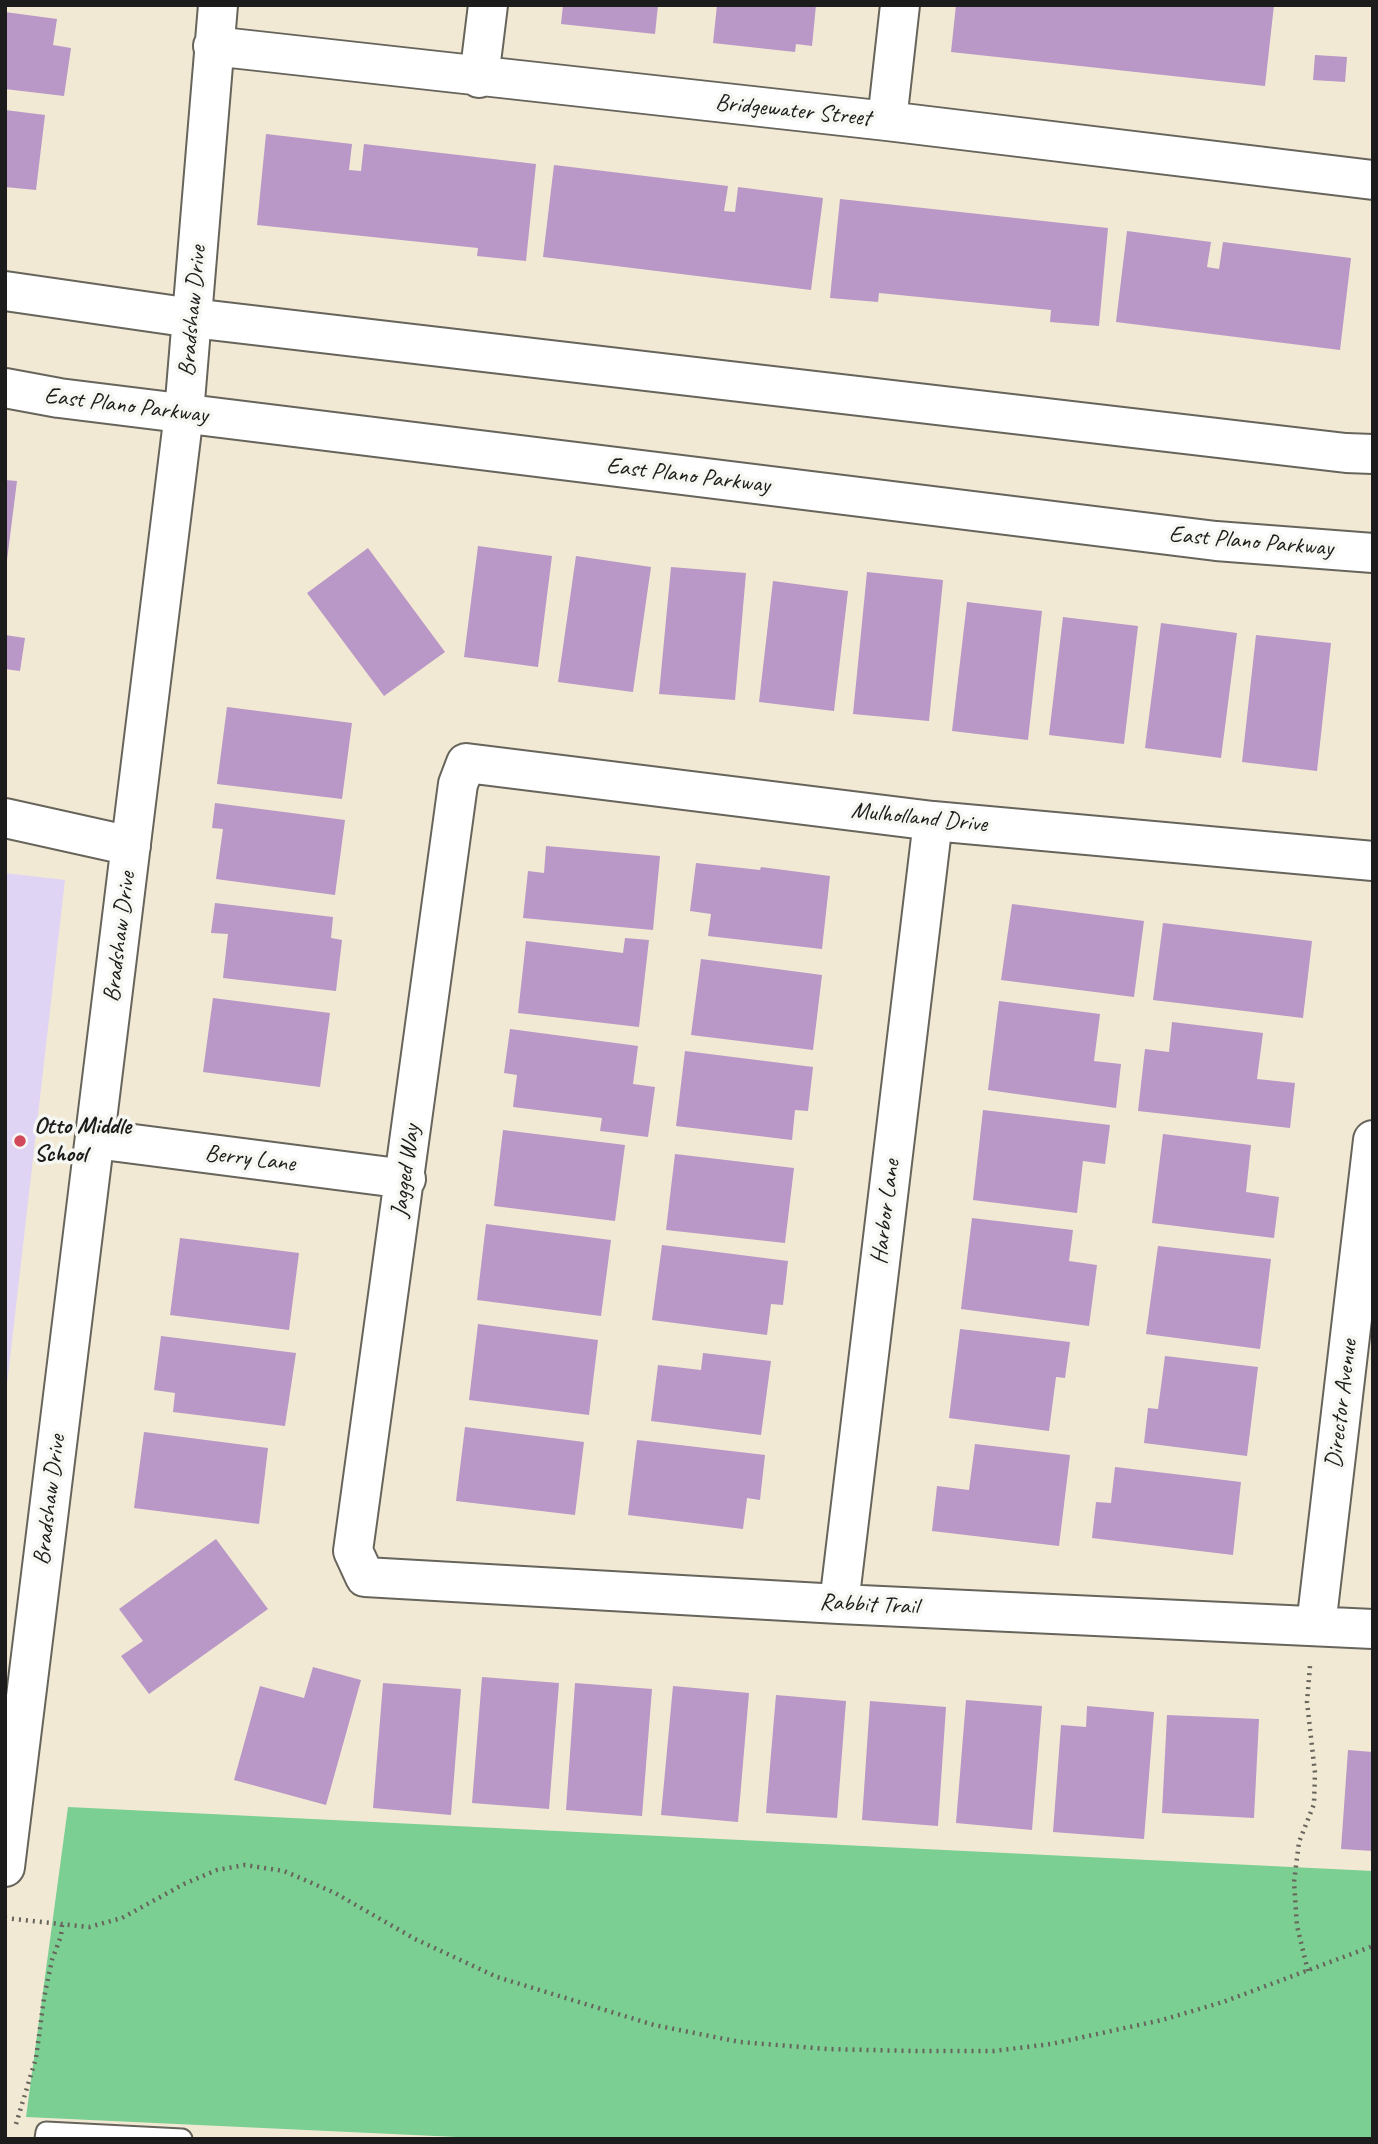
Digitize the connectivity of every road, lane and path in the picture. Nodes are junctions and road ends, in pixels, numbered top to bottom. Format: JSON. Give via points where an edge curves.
{"nodes":[{"id":1,"x":218,"y":5,"type":"edge"},
{"id":2,"x":488,"y":5,"type":"edge"},
{"id":3,"x":900,"y":5,"type":"edge"},
{"id":4,"x":213,"y":46,"type":"junction"},
{"id":5,"x":479,"y":78,"type":"junction"},
{"id":6,"x":887,"y":121,"type":"junction"},
{"id":7,"x":1373,"y":180,"type":"edge"},
{"id":8,"x":5,"y":291,"type":"edge"},
{"id":9,"x":192,"y":318,"type":"junction"},
{"id":10,"x":5,"y":388,"type":"edge"},
{"id":11,"x":184,"y":413,"type":"junction"},
{"id":12,"x":1373,"y":454,"type":"edge"},
{"id":13,"x":1373,"y":553,"type":"edge"},
{"id":14,"x":466,"y":763,"type":"joint"},
{"id":15,"x":5,"y":818,"type":"edge"},
{"id":16,"x":933,"y":821,"type":"junction"},
{"id":17,"x":131,"y":846,"type":"junction"},
{"id":18,"x":1373,"y":861,"type":"edge"},
{"id":19,"x":95,"y":1139,"type":"junction"},
{"id":20,"x":1373,"y":1140,"type":"edge"},
{"id":21,"x":406,"y":1179,"type":"junction"},
{"id":22,"x":365,"y":1577,"type":"joint"},
{"id":23,"x":839,"y":1604,"type":"junction"},
{"id":24,"x":1316,"y":1626,"type":"junction"},
{"id":25,"x":1373,"y":1629,"type":"edge"},
{"id":26,"x":5,"y":1867,"type":"edge"},
{"id":27,"x":5,"y":1918,"type":"edge"},
{"id":28,"x":62,"y":1925,"type":"junction"},
{"id":29,"x":1373,"y":1946,"type":"edge"},
{"id":30,"x":1308,"y":1971,"type":"junction"},
{"id":31,"x":15,"y":2127,"type":"dead end"},
{"id":32,"x":45,"y":2139,"type":"edge"},
{"id":33,"x":182,"y":2139,"type":"edge"}],
"edges":[{"from":1,"to":4,"type":"street","name":"Bradshaw Drive"},
{"from":2,"to":5,"type":"street"},
{"from":3,"to":6,"type":"street"},
{"from":4,"to":5,"type":"street","name":"Bridgewater Street"},
{"from":4,"to":9,"type":"street","name":"Bradshaw Drive"},
{"from":5,"to":6,"type":"street","name":"Bridgewater Street"},
{"from":6,"to":7,"type":"street","name":"Bridgewater Street"},
{"from":8,"to":9,"type":"street"},
{"from":9,"to":11,"type":"street","name":"Bradshaw Drive"},
{"from":9,"to":12,"type":"street"},
{"from":10,"to":11,"type":"street","name":"East Plano Parkway"},
{"from":11,"to":13,"type":"street","name":"East Plano Parkway","via":[[1216,541]]},
{"from":11,"to":17,"type":"street","name":"Bradshaw Drive"},
{"from":14,"to":16,"type":"street","name":"Mulholland Drive"},
{"from":14,"to":21,"type":"street","name":"Jagged Way","via":[[458,784]]},
{"from":15,"to":17,"type":"street"},
{"from":16,"to":18,"type":"street","name":"Mulholland Drive"},
{"from":16,"to":23,"type":"street","name":"Harbor Lane"},
{"from":17,"to":19,"type":"street","name":"Bradshaw Drive"},
{"from":19,"to":21,"type":"street","name":"Berry Lane"},
{"from":19,"to":26,"type":"street","name":"Bradshaw Drive"},
{"from":20,"to":24,"type":"street","name":"Director Avenue"},
{"from":21,"to":22,"type":"street","name":"Jagged Way","via":[[353,1551]]},
{"from":22,"to":23,"type":"street","name":"Rabbit Trail"},
{"from":23,"to":24,"type":"street","name":"Rabbit Trail"},
{"from":24,"to":25,"type":"street","name":"Rabbit Trail"},
{"from":24,"to":30,"type":"path","via":[[1307,1702],[1314,1804],[1299,1842],[1294,1882],[1297,1926]]},
{"from":27,"to":28,"type":"path"},
{"from":28,"to":30,"type":"path","via":[[89,1927],[122,1918],[217,1870],[245,1865],[284,1871],[508,1981],[654,2025],[740,2042],[839,2049],[994,2050],[1051,2043],[1162,2020]]},
{"from":28,"to":31,"type":"path","via":[[46,1985],[36,2059]]},
{"from":29,"to":30,"type":"path"},
{"from":32,"to":33,"type":"lane","via":[[46,2132]]}]}
